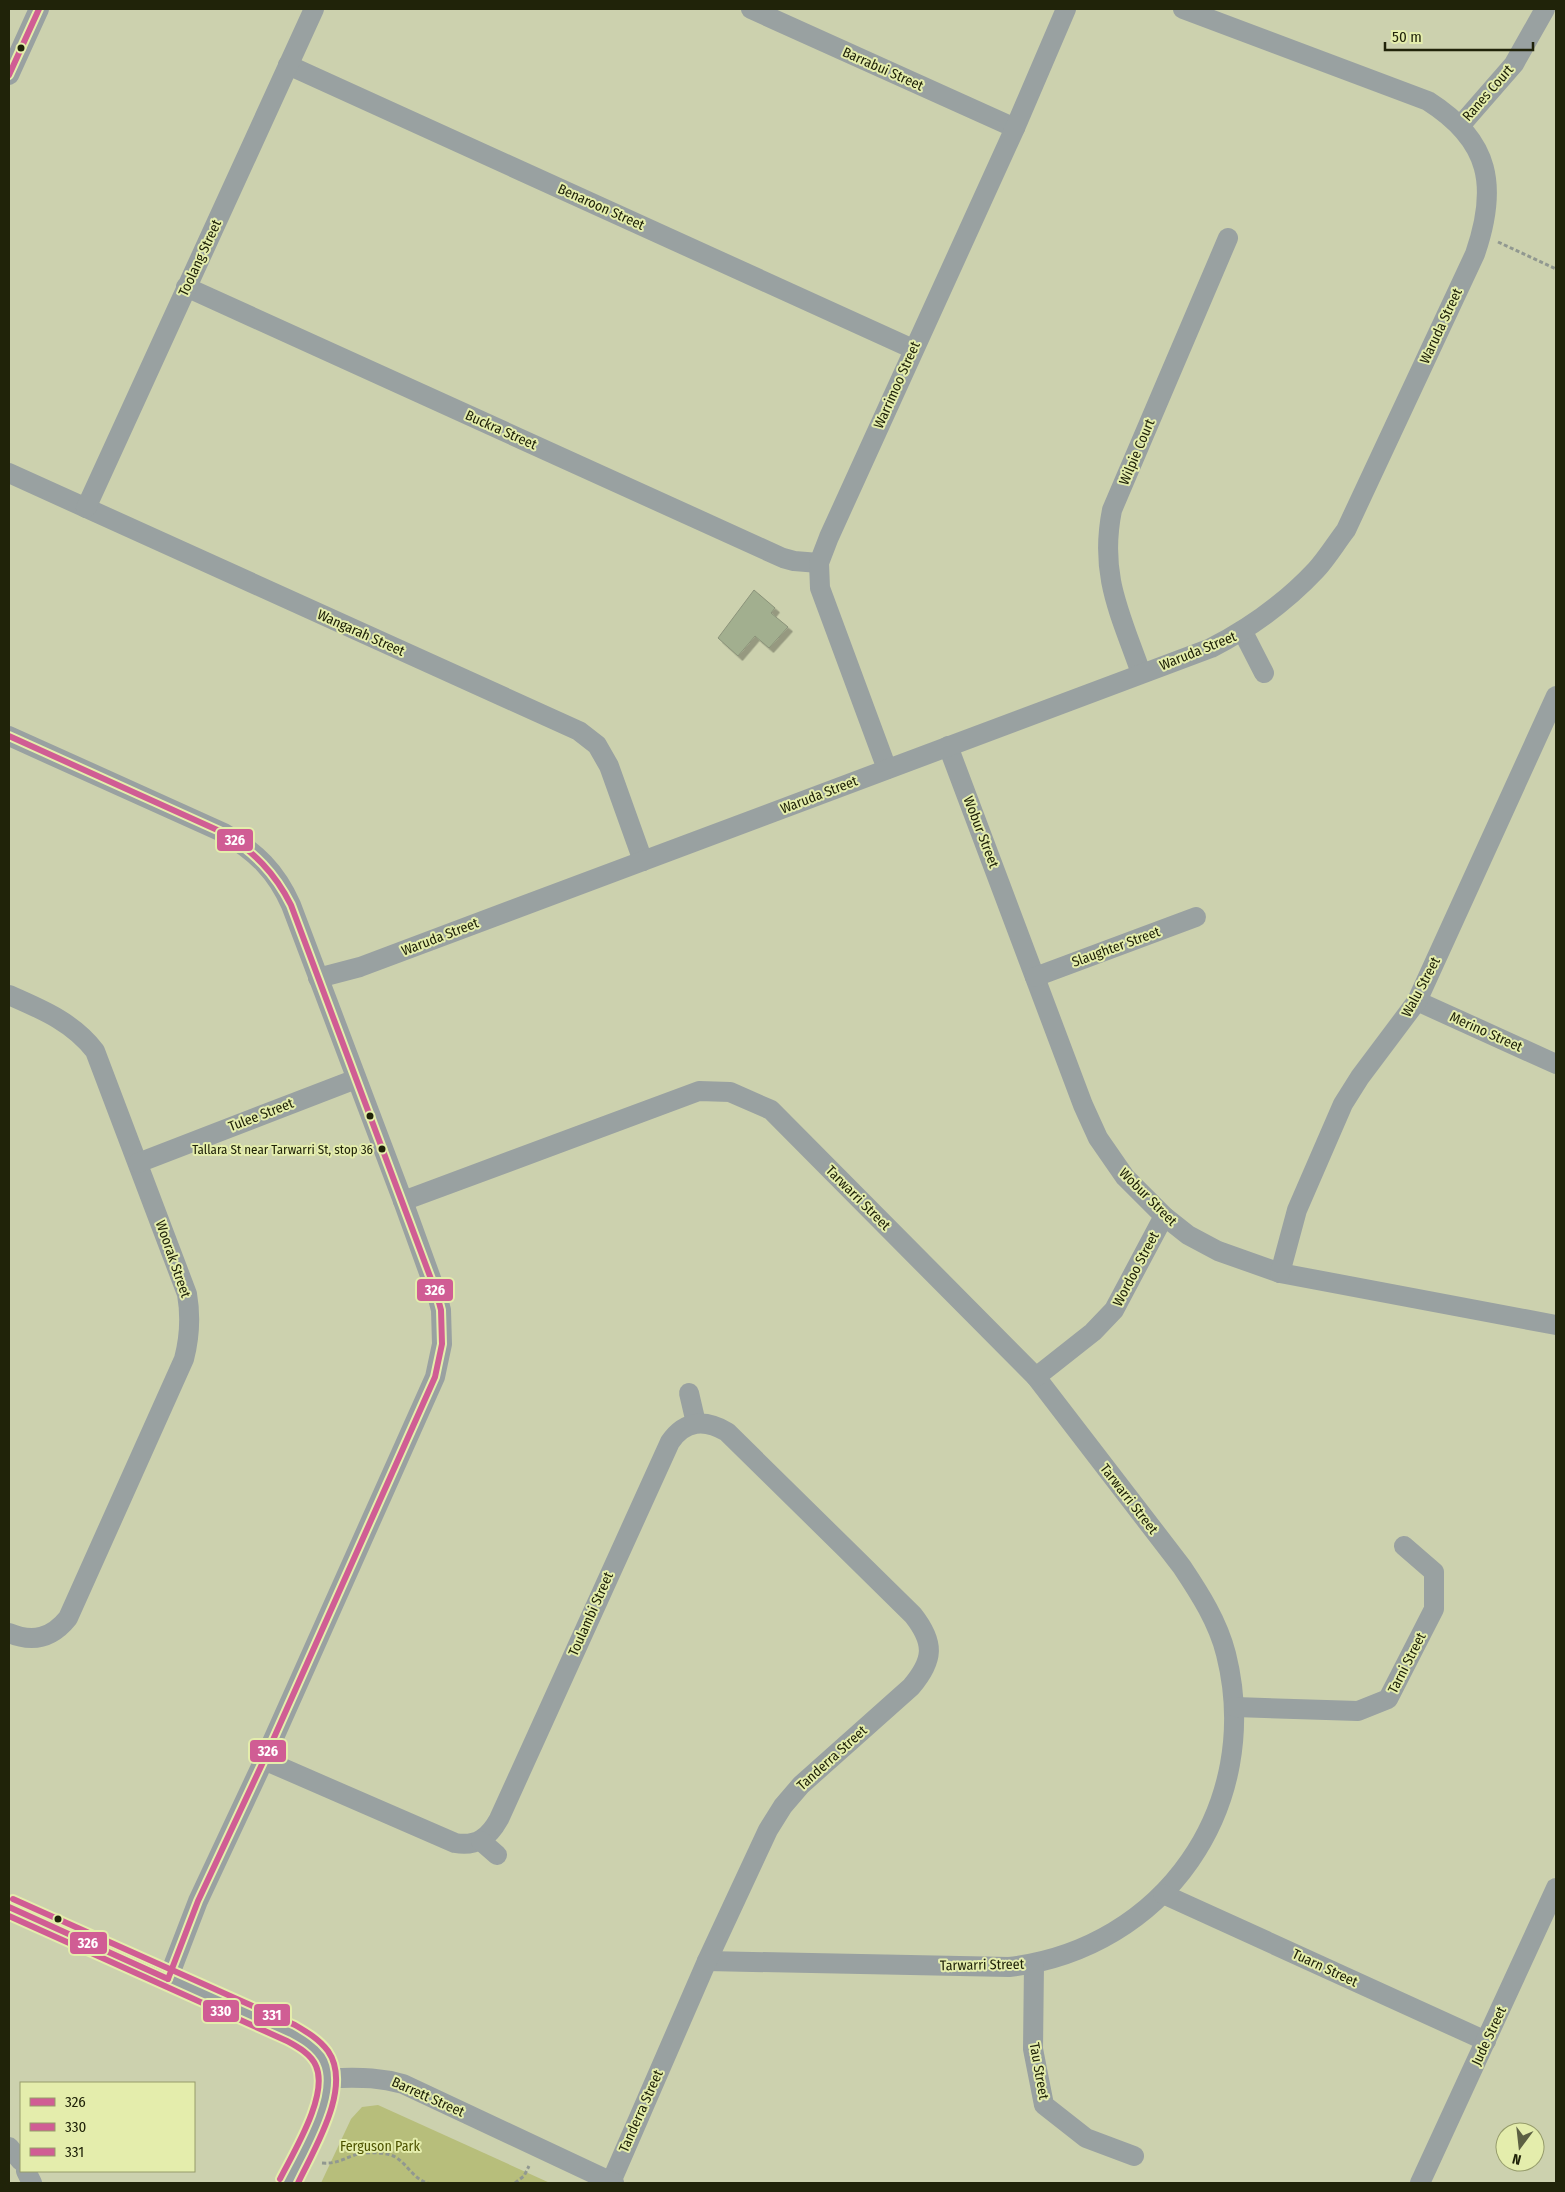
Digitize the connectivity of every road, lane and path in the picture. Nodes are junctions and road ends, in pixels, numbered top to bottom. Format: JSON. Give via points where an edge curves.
{"nodes":[{"id":1,"x":40,"y":9,"type":"edge"},
{"id":2,"x":314,"y":9,"type":"edge"},
{"id":3,"x":751,"y":9,"type":"edge"},
{"id":4,"x":1066,"y":9,"type":"edge"},
{"id":5,"x":1183,"y":9,"type":"edge"},
{"id":6,"x":1545,"y":9,"type":"edge"},
{"id":7,"x":288,"y":65,"type":"junction"},
{"id":8,"x":9,"y":75,"type":"edge"},
{"id":9,"x":1460,"y":126,"type":"junction"},
{"id":10,"x":1015,"y":128,"type":"junction"},
{"id":11,"x":1481,"y":235,"type":"junction"},
{"id":12,"x":1228,"y":238,"type":"dead end"},
{"id":13,"x":1556,"y":269,"type":"edge"},
{"id":14,"x":186,"y":287,"type":"junction"},
{"id":15,"x":913,"y":350,"type":"junction"},
{"id":16,"x":9,"y":473,"type":"edge"},
{"id":17,"x":86,"y":508,"type":"junction"},
{"id":18,"x":820,"y":563,"type":"junction"},
{"id":19,"x":1243,"y":632,"type":"junction"},
{"id":20,"x":1142,"y":673,"type":"junction"},
{"id":21,"x":1264,"y":673,"type":"dead end"},
{"id":22,"x":1556,"y":696,"type":"edge"},
{"id":23,"x":9,"y":736,"type":"edge"},
{"id":24,"x":948,"y":746,"type":"junction"},
{"id":25,"x":887,"y":769,"type":"junction"},
{"id":26,"x":643,"y":861,"type":"junction"},
{"id":27,"x":1196,"y":918,"type":"dead end"},
{"id":28,"x":1035,"y":977,"type":"junction"},
{"id":29,"x":318,"y":978,"type":"junction"},
{"id":30,"x":9,"y":995,"type":"edge"},
{"id":31,"x":1417,"y":1000,"type":"junction"},
{"id":32,"x":1556,"y":1064,"type":"edge"},
{"id":33,"x":356,"y":1079,"type":"junction"},
{"id":34,"x":138,"y":1163,"type":"junction"},
{"id":35,"x":404,"y":1201,"type":"junction"},
{"id":36,"x":1164,"y":1216,"type":"junction"},
{"id":37,"x":1280,"y":1273,"type":"junction"},
{"id":38,"x":1556,"y":1325,"type":"edge"},
{"id":39,"x":1036,"y":1377,"type":"junction"},
{"id":40,"x":690,"y":1393,"type":"dead end"},
{"id":41,"x":696,"y":1423,"type":"junction"},
{"id":42,"x":1404,"y":1546,"type":"dead end"},
{"id":43,"x":9,"y":1633,"type":"edge"},
{"id":44,"x":1234,"y":1707,"type":"junction"},
{"id":45,"x":264,"y":1760,"type":"junction"},
{"id":46,"x":481,"y":1841,"type":"junction"},
{"id":47,"x":497,"y":1855,"type":"dead end"},
{"id":48,"x":1556,"y":1888,"type":"edge"},
{"id":49,"x":1163,"y":1894,"type":"junction"},
{"id":50,"x":9,"y":1906,"type":"edge"},
{"id":51,"x":706,"y":1962,"type":"junction"},
{"id":52,"x":1034,"y":1964,"type":"junction"},
{"id":53,"x":168,"y":1979,"type":"junction"},
{"id":54,"x":1486,"y":2042,"type":"junction"},
{"id":55,"x":328,"y":2078,"type":"junction"},
{"id":56,"x":9,"y":2147,"type":"edge"},
{"id":57,"x":1134,"y":2156,"type":"dead end"},
{"id":58,"x":20,"y":2161,"type":"edge"},
{"id":59,"x":322,"y":2163,"type":"dead end"},
{"id":60,"x":529,"y":2166,"type":"dead end"},
{"id":61,"x":612,"y":2182,"type":"edge"},
{"id":62,"x":288,"y":2183,"type":"edge"},
{"id":63,"x":428,"y":2183,"type":"edge"},
{"id":64,"x":515,"y":2183,"type":"edge"},
{"id":65,"x":1420,"y":2183,"type":"edge"}],
"edges":[{"from":1,"to":8,"type":"street"},
{"from":2,"to":7,"type":"street","name":"Toolang Street"},
{"from":3,"to":10,"type":"street","name":"Barrabui Street"},
{"from":4,"to":10,"type":"street","name":"Warrimoo Street"},
{"from":5,"to":9,"type":"street","name":"Waruda Street","via":[[1402,90],[1446,112]]},
{"from":6,"to":9,"type":"street","name":"Ranes Court","via":[[1514,64]]},
{"from":7,"to":14,"type":"street","name":"Toolang Street"},
{"from":7,"to":15,"type":"street","name":"Benaroon Street"},
{"from":9,"to":11,"type":"street","name":"Waruda Street","via":[[1475,145],[1485,169],[1487,205]]},
{"from":10,"to":15,"type":"street","name":"Warrimoo Street"},
{"from":11,"to":13,"type":"path"},
{"from":11,"to":19,"type":"street","name":"Waruda Street","via":[[1346,530],[1316,570]]},
{"from":12,"to":20,"type":"street","name":"Wilpie Court","via":[[1112,510],[1107,534],[1107,562],[1112,588]]},
{"from":14,"to":17,"type":"street","name":"Toolang Street"},
{"from":14,"to":18,"type":"street","name":"Buckra Street","via":[[783,558]]},
{"from":15,"to":18,"type":"street","name":"Warrimoo Street"},
{"from":16,"to":17,"type":"street","name":"Wangarah Street"},
{"from":17,"to":26,"type":"street","name":"Wangarah Street","via":[[579,731],[597,745],[609,766]]},
{"from":18,"to":25,"type":"street","name":"Warrimoo Street","via":[[820,588]]},
{"from":19,"to":20,"type":"street","name":"Waruda Street","via":[[1211,648]]},
{"from":19,"to":21,"type":"street"},
{"from":20,"to":24,"type":"street","name":"Waruda Street"},
{"from":22,"to":31,"type":"street","name":"Walu Street"},
{"from":23,"to":29,"type":"street","via":[[224,833],[256,854],[281,884]]},
{"from":24,"to":25,"type":"street","name":"Waruda Street"},
{"from":24,"to":28,"type":"street","name":"Wobur Street"},
{"from":25,"to":26,"type":"street","name":"Waruda Street"},
{"from":26,"to":29,"type":"street","name":"Waruda Street","via":[[360,967]]},
{"from":27,"to":28,"type":"street","name":"Slaughter Street"},
{"from":28,"to":36,"type":"street","name":"Wobur Street","via":[[1098,1138],[1125,1177]]},
{"from":29,"to":33,"type":"street"},
{"from":30,"to":34,"type":"street","name":"Woorak Street","via":[[67,1023],[84,1036],[95,1051]]},
{"from":31,"to":32,"type":"street","name":"Merino Street"},
{"from":31,"to":37,"type":"street","name":"Walu Street","via":[[1343,1104],[1297,1210]]},
{"from":33,"to":34,"type":"street","name":"Tulee Street"},
{"from":33,"to":35,"type":"street"},
{"from":34,"to":43,"type":"street","name":"Woorak Street","via":[[187,1294],[190,1336],[184,1359],[68,1618],[46,1637],[34,1639]]},
{"from":35,"to":39,"type":"street","name":"Tarwarri Street","via":[[699,1091],[730,1092],[771,1110]]},
{"from":35,"to":45,"type":"street","via":[[441,1310],[439,1362]]},
{"from":36,"to":37,"type":"street","name":"Wobur Street","via":[[1188,1235],[1218,1251]]},
{"from":36,"to":39,"type":"street","name":"Wordoo Street","via":[[1114,1310],[1093,1332]]},
{"from":37,"to":38,"type":"street","name":"Wobur Street"},
{"from":39,"to":44,"type":"street","name":"Tarwarri Street","via":[[1182,1567],[1202,1598],[1225,1652]]},
{"from":40,"to":41,"type":"street"},
{"from":41,"to":46,"type":"street","name":"Toulambi Street","via":[[676,1433],[670,1442],[499,1819],[492,1832]]},
{"from":41,"to":51,"type":"street","name":"Tanderra Street","via":[[727,1432],[913,1615],[923,1628],[930,1656],[923,1673],[911,1687],[801,1785],[783,1806],[768,1830]]},
{"from":42,"to":44,"type":"street","name":"Tarni Street","via":[[1434,1572],[1434,1609],[1388,1699],[1358,1711]]},
{"from":44,"to":49,"type":"street","name":"Tarwarri Street","via":[[1231,1761],[1216,1815],[1201,1844]]},
{"from":45,"to":46,"type":"street","via":[[455,1843]]},
{"from":45,"to":53,"type":"street","via":[[198,1901]]},
{"from":46,"to":47,"type":"street"},
{"from":48,"to":54,"type":"street","name":"Jude Street"},
{"from":49,"to":52,"type":"street","name":"Tarwarri Street","via":[[1108,1936],[1076,1951]]},
{"from":49,"to":54,"type":"street","name":"Tuarn Street"},
{"from":50,"to":53,"type":"street"},
{"from":51,"to":52,"type":"street","name":"Tarwarri Street","via":[[985,1967]]},
{"from":51,"to":61,"type":"street","name":"Tanderra Street"},
{"from":52,"to":57,"type":"street","name":"Tau Street","via":[[1033,2049],[1044,2105],[1086,2138]]},
{"from":53,"to":55,"type":"street","via":[[305,2040],[322,2058]]},
{"from":54,"to":65,"type":"street","name":"Jude Street"},
{"from":55,"to":61,"type":"street","name":"Barrett Street","via":[[364,2076],[403,2084]]},
{"from":55,"to":62,"type":"street","via":[[323,2103]]},
{"from":56,"to":58,"type":"street"},
{"from":59,"to":63,"type":"path","via":[[337,2163],[360,2153],[386,2154],[400,2159],[416,2178]]},
{"from":60,"to":64,"type":"path"}]}
